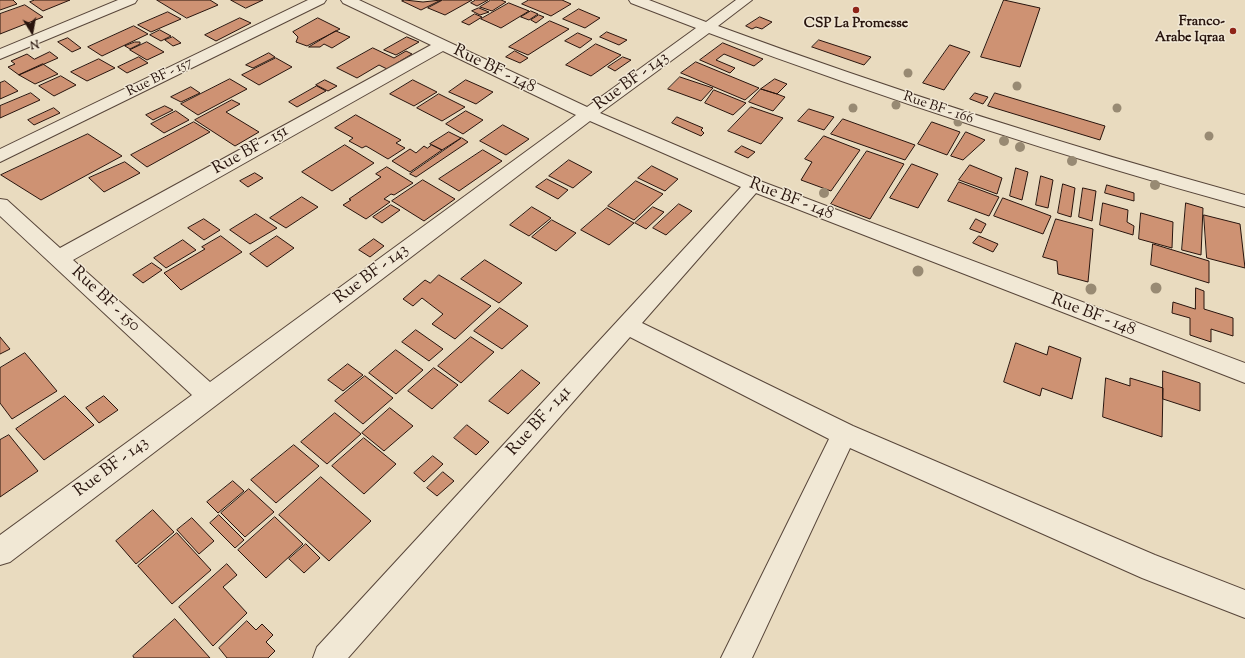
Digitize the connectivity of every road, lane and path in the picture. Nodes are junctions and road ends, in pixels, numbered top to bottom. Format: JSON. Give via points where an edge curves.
{"nodes":[{"id":1,"x":130,"y":0,"type":"edge"},
{"id":2,"x":319,"y":0,"type":"edge"},
{"id":3,"x":348,"y":0,"type":"edge"},
{"id":4,"x":636,"y":0,"type":"edge"},
{"id":5,"x":745,"y":0,"type":"edge"},
{"id":6,"x":707,"y":28,"type":"junction"},
{"id":7,"x":442,"y":45,"type":"junction"},
{"id":8,"x":0,"y":54,"type":"edge"},
{"id":9,"x":588,"y":114,"type":"junction"},
{"id":10,"x":0,"y":156,"type":"edge"},
{"id":11,"x":753,"y":185,"type":"junction"},
{"id":12,"x":1245,"y":201,"type":"edge"},
{"id":13,"x":0,"y":205,"type":"edge"},
{"id":14,"x":59,"y":258,"type":"junction"},
{"id":15,"x":627,"y":326,"type":"junction"},
{"id":16,"x":1245,"y":373,"type":"edge"},
{"id":17,"x":209,"y":396,"type":"junction"},
{"id":18,"x":844,"y":434,"type":"junction"},
{"id":19,"x":0,"y":552,"type":"edge"},
{"id":20,"x":1245,"y":604,"type":"edge"},
{"id":21,"x":328,"y":658,"type":"edge"},
{"id":22,"x":736,"y":658,"type":"edge"}],
"edges":[{"from":1,"to":8,"type":"street"},
{"from":2,"to":10,"type":"street","name":"Rue BF - 157"},
{"from":3,"to":7,"type":"street","name":"Rue BF - 148"},
{"from":4,"to":6,"type":"street","name":"Rue BF - 166"},
{"from":5,"to":6,"type":"street","name":"Rue BF - 143"},
{"from":6,"to":9,"type":"street","name":"Rue BF - 143"},
{"from":6,"to":12,"type":"street","name":"Rue BF - 166","via":[[984,124]]},
{"from":7,"to":9,"type":"street","name":"Rue BF - 148"},
{"from":7,"to":14,"type":"street","name":"Rue BF - 151"},
{"from":9,"to":11,"type":"street","name":"Rue BF - 148"},
{"from":9,"to":17,"type":"street","name":"Rue BF - 143"},
{"from":11,"to":15,"type":"street","name":"Rue BF - 141"},
{"from":11,"to":16,"type":"street","name":"Rue BF - 148"},
{"from":13,"to":14,"type":"street","name":"Rue BF - 150"},
{"from":14,"to":17,"type":"street","name":"Rue BF - 150"},
{"from":15,"to":18,"type":"street"},
{"from":15,"to":21,"type":"street","name":"Rue BF - 141"},
{"from":17,"to":19,"type":"street","name":"Rue BF - 143"},
{"from":18,"to":20,"type":"street","via":[[1152,568]]},
{"from":18,"to":22,"type":"street"}]}
